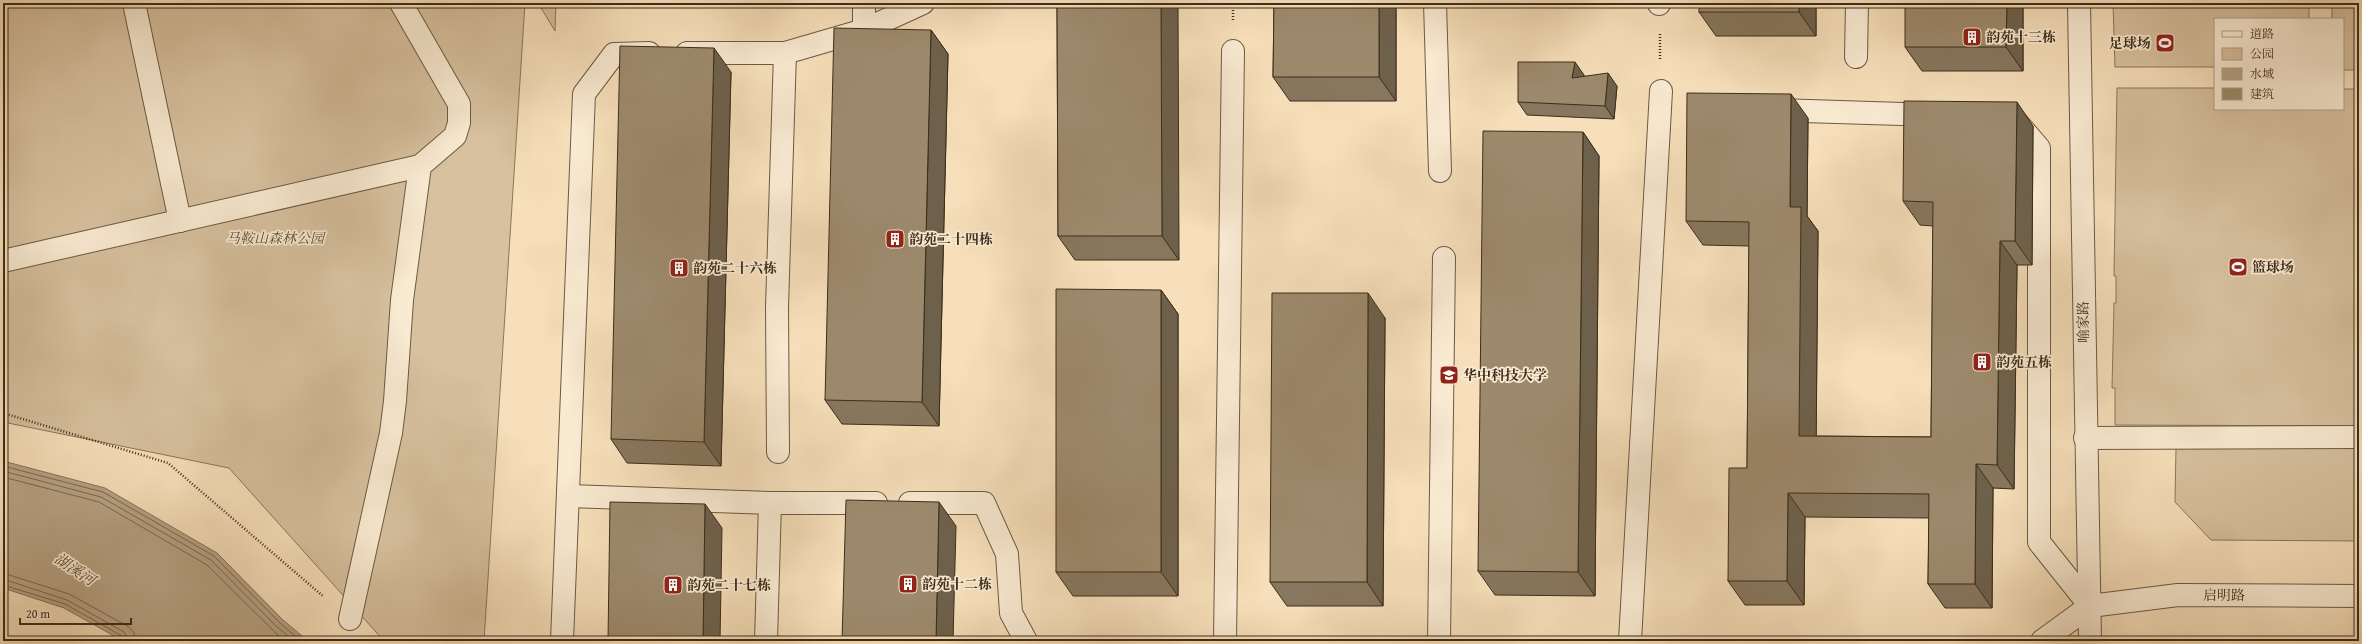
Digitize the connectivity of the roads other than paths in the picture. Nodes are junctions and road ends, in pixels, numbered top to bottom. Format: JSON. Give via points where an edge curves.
{"nodes":[{"id":1,"x":134,"y":3,"type":"edge"},
{"id":2,"x":401,"y":3,"type":"edge"},
{"id":3,"x":864,"y":3,"type":"edge"},
{"id":4,"x":923,"y":3,"type":"edge"},
{"id":5,"x":1436,"y":3,"type":"edge"},
{"id":6,"x":1856,"y":3,"type":"edge"},
{"id":7,"x":2079,"y":3,"type":"edge"},
{"id":8,"x":864,"y":30,"type":"junction"},
{"id":9,"x":1233,"y":51,"type":"dead end"},
{"id":10,"x":785,"y":53,"type":"junction"},
{"id":11,"x":1856,"y":57,"type":"dead end"},
{"id":12,"x":1661,"y":92,"type":"road end"},
{"id":13,"x":1754,"y":110,"type":"edge"},
{"id":14,"x":1958,"y":116,"type":"edge"},
{"id":15,"x":1997,"y":118,"type":"edge"},
{"id":16,"x":420,"y":166,"type":"junction"},
{"id":17,"x":1440,"y":171,"type":"dead end"},
{"id":18,"x":180,"y":221,"type":"junction"},
{"id":19,"x":1444,"y":258,"type":"dead end"},
{"id":20,"x":3,"y":261,"type":"edge"},
{"id":21,"x":2359,"y":437,"type":"edge"},
{"id":22,"x":2085,"y":438,"type":"junction"},
{"id":23,"x":778,"y":452,"type":"dead end"},
{"id":24,"x":568,"y":496,"type":"junction"},
{"id":25,"x":770,"y":503,"type":"junction"},
{"id":26,"x":2359,"y":596,"type":"edge"},
{"id":27,"x":2090,"y":606,"type":"junction"},
{"id":28,"x":350,"y":619,"type":"road end"},
{"id":29,"x":562,"y":641,"type":"edge"},
{"id":30,"x":766,"y":641,"type":"edge"},
{"id":31,"x":1026,"y":641,"type":"edge"},
{"id":32,"x":1225,"y":641,"type":"edge"},
{"id":33,"x":1439,"y":641,"type":"edge"},
{"id":34,"x":1630,"y":641,"type":"edge"},
{"id":35,"x":2042,"y":641,"type":"edge"},
{"id":36,"x":2090,"y":641,"type":"edge"}],
"edges":[{"from":1,"to":18,"type":"street"},
{"from":2,"to":16,"type":"street","via":[[459,104],[459,123],[455,136]]},
{"from":3,"to":8,"type":"street"},
{"from":4,"to":8,"type":"street"},
{"from":5,"to":17,"type":"street"},
{"from":6,"to":11,"type":"street"},
{"from":7,"to":22,"type":"street","name":"喻家路"},
{"from":8,"to":10,"type":"street"},
{"from":9,"to":32,"type":"street"},
{"from":10,"to":23,"type":"street","via":[[777,307]]},
{"from":10,"to":24,"type":"street","via":[[614,54],[584,94]]},
{"from":12,"to":34,"type":"street"},
{"from":13,"to":14,"type":"street"},
{"from":15,"to":27,"type":"street","via":[[2013,118],[2039,148],[2039,542]]},
{"from":16,"to":18,"type":"street"},
{"from":16,"to":28,"type":"street","via":[[402,300],[395,401]]},
{"from":18,"to":20,"type":"street"},
{"from":19,"to":33,"type":"street"},
{"from":21,"to":22,"type":"street"},
{"from":22,"to":27,"type":"street","name":"喻家路"},
{"from":24,"to":25,"type":"street"},
{"from":24,"to":29,"type":"street"},
{"from":25,"to":30,"type":"street"},
{"from":25,"to":31,"type":"street","via":[[984,503],[1007,554],[1011,613]]},
{"from":26,"to":27,"type":"street","name":"启明路","via":[[2178,595]]},
{"from":27,"to":35,"type":"street"},
{"from":27,"to":36,"type":"street","name":"喻家路"}]}
